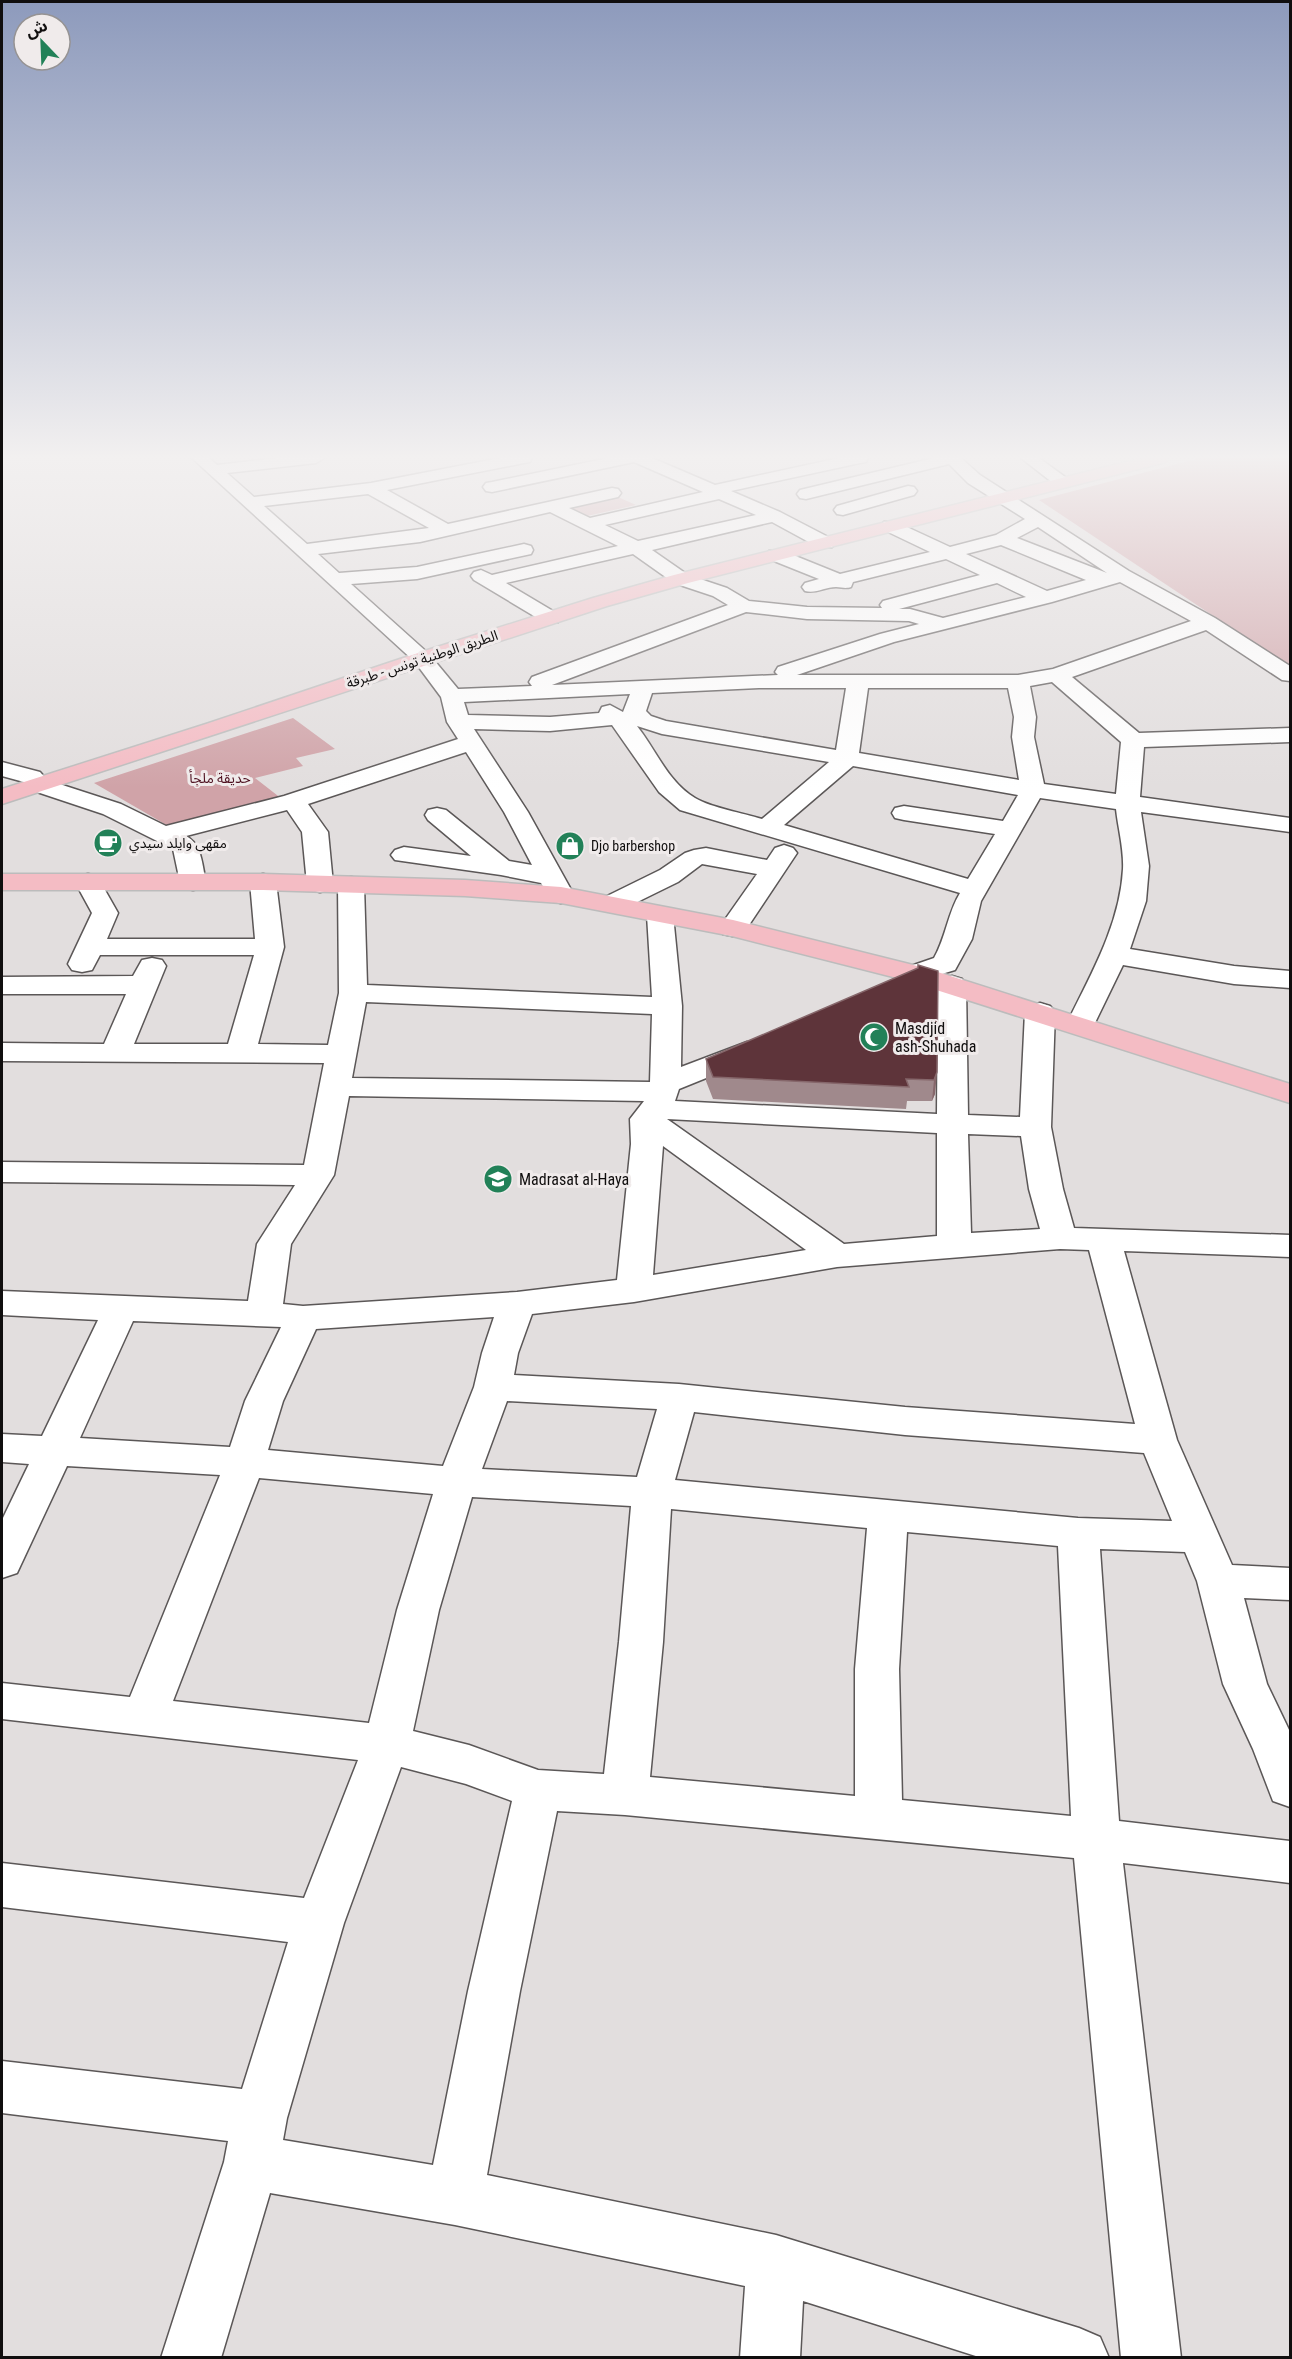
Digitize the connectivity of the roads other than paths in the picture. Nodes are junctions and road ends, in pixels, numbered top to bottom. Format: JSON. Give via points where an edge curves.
{"nodes":[{"id":1,"x":325,"y":568,"type":"edge"},
{"id":2,"x":439,"y":568,"type":"edge"},
{"id":3,"x":466,"y":568,"type":"edge"},
{"id":4,"x":547,"y":568,"type":"edge"},
{"id":5,"x":665,"y":568,"type":"edge"},
{"id":6,"x":725,"y":568,"type":"edge"},
{"id":7,"x":762,"y":568,"type":"edge"},
{"id":8,"x":808,"y":568,"type":"edge"},
{"id":9,"x":881,"y":568,"type":"edge"},
{"id":10,"x":894,"y":568,"type":"edge"},
{"id":11,"x":954,"y":568,"type":"edge"},
{"id":12,"x":977,"y":568,"type":"edge"},
{"id":13,"x":1085,"y":568,"type":"edge"},
{"id":14,"x":1104,"y":568,"type":"edge"},
{"id":15,"x":996,"y":577,"type":"junction"},
{"id":16,"x":1113,"y":577,"type":"junction"},
{"id":17,"x":337,"y":579,"type":"junction"},
{"id":18,"x":681,"y":579,"type":"junction"},
{"id":19,"x":838,"y":580,"type":"junction"},
{"id":20,"x":490,"y":581,"type":"junction"},
{"id":21,"x":812,"y":586,"type":"junction"},
{"id":22,"x":1045,"y":598,"type":"junction"},
{"id":23,"x":867,"y":600,"type":"junction"},
{"id":24,"x":890,"y":605,"type":"junction"},
{"id":25,"x":744,"y":606,"type":"junction"},
{"id":26,"x":910,"y":615,"type":"junction"},
{"id":27,"x":551,"y":618,"type":"junction"},
{"id":28,"x":1208,"y":622,"type":"junction"},
{"id":29,"x":943,"y":624,"type":"junction"},
{"id":30,"x":422,"y":658,"type":"junction"},
{"id":31,"x":1057,"y":675,"type":"junction"},
{"id":32,"x":1290,"y":675,"type":"edge"},
{"id":33,"x":858,"y":681,"type":"junction"},
{"id":34,"x":1018,"y":681,"type":"junction"},
{"id":35,"x":759,"y":682,"type":"junction"},
{"id":36,"x":644,"y":687,"type":"junction"},
{"id":37,"x":572,"y":690,"type":"junction"},
{"id":38,"x":513,"y":693,"type":"junction"},
{"id":39,"x":452,"y":696,"type":"junction"},
{"id":40,"x":629,"y":721,"type":"junction"},
{"id":41,"x":464,"y":733,"type":"junction"},
{"id":42,"x":1290,"y":735,"type":"edge"},
{"id":43,"x":1132,"y":740,"type":"junction"},
{"id":44,"x":846,"y":760,"type":"junction"},
{"id":45,"x":2,"y":769,"type":"edge"},
{"id":46,"x":39,"y":784,"type":"junction"},
{"id":47,"x":1033,"y":790,"type":"junction"},
{"id":48,"x":2,"y":797,"type":"edge"},
{"id":49,"x":293,"y":801,"type":"junction"},
{"id":50,"x":1127,"y":803,"type":"junction"},
{"id":51,"x":904,"y":813,"type":"dead end"},
{"id":52,"x":437,"y":815,"type":"dead end"},
{"id":53,"x":766,"y":828,"type":"junction"},
{"id":54,"x":1009,"y":829,"type":"junction"},
{"id":55,"x":1286,"y":830,"type":"edge"},
{"id":56,"x":164,"y":834,"type":"junction"},
{"id":57,"x":794,"y":836,"type":"junction"},
{"id":58,"x":404,"y":855,"type":"dead end"},
{"id":59,"x":501,"y":867,"type":"junction"},
{"id":60,"x":774,"y":869,"type":"junction"},
{"id":61,"x":2,"y":882,"type":"edge"},
{"id":62,"x":88,"y":882,"type":"junction"},
{"id":63,"x":193,"y":882,"type":"junction"},
{"id":64,"x":263,"y":882,"type":"junction"},
{"id":65,"x":320,"y":884,"type":"junction"},
{"id":66,"x":351,"y":885,"type":"junction"},
{"id":67,"x":556,"y":886,"type":"junction"},
{"id":68,"x":975,"y":889,"type":"junction"},
{"id":69,"x":612,"y":904,"type":"junction"},
{"id":70,"x":660,"y":915,"type":"junction"},
{"id":71,"x":733,"y":928,"type":"junction"},
{"id":72,"x":91,"y":947,"type":"junction"},
{"id":73,"x":160,"y":947,"type":"junction"},
{"id":74,"x":270,"y":947,"type":"junction"},
{"id":75,"x":1114,"y":955,"type":"junction"},
{"id":76,"x":904,"y":971,"type":"junction"},
{"id":77,"x":1290,"y":980,"type":"edge"},
{"id":78,"x":2,"y":985,"type":"edge"},
{"id":79,"x":72,"y":985,"type":"junction"},
{"id":80,"x":144,"y":985,"type":"junction"},
{"id":81,"x":952,"y":985,"type":"junction"},
{"id":82,"x":872,"y":992,"type":"edge"},
{"id":83,"x":353,"y":993,"type":"junction"},
{"id":84,"x":667,"y":1006,"type":"junction"},
{"id":85,"x":1040,"y":1012,"type":"junction"},
{"id":86,"x":1081,"y":1025,"type":"junction"},
{"id":87,"x":768,"y":1042,"type":"edge"},
{"id":88,"x":2,"y":1052,"type":"edge"},
{"id":89,"x":115,"y":1053,"type":"junction"},
{"id":90,"x":242,"y":1053,"type":"junction"},
{"id":91,"x":340,"y":1054,"type":"junction"},
{"id":92,"x":335,"y":1087,"type":"junction"},
{"id":93,"x":1290,"y":1094,"type":"edge"},
{"id":94,"x":658,"y":1101,"type":"junction"},
{"id":95,"x":953,"y":1125,"type":"junction"},
{"id":96,"x":1035,"y":1127,"type":"junction"},
{"id":97,"x":2,"y":1172,"type":"edge"},
{"id":98,"x":318,"y":1175,"type":"junction"},
{"id":99,"x":1060,"y":1238,"type":"junction"},
{"id":100,"x":1104,"y":1240,"type":"junction"},
{"id":101,"x":954,"y":1245,"type":"junction"},
{"id":102,"x":1290,"y":1246,"type":"edge"},
{"id":103,"x":837,"y":1256,"type":"junction"},
{"id":104,"x":634,"y":1290,"type":"junction"},
{"id":105,"x":2,"y":1303,"type":"edge"},
{"id":106,"x":518,"y":1304,"type":"junction"},
{"id":107,"x":121,"y":1310,"type":"junction"},
{"id":108,"x":264,"y":1313,"type":"junction"},
{"id":109,"x":303,"y":1318,"type":"junction"},
{"id":110,"x":493,"y":1387,"type":"junction"},
{"id":111,"x":679,"y":1397,"type":"junction"},
{"id":112,"x":1158,"y":1440,"type":"junction"},
{"id":113,"x":2,"y":1448,"type":"edge"},
{"id":114,"x":53,"y":1452,"type":"junction"},
{"id":115,"x":245,"y":1462,"type":"junction"},
{"id":116,"x":457,"y":1482,"type":"junction"},
{"id":117,"x":652,"y":1492,"type":"junction"},
{"id":118,"x":888,"y":1515,"type":"junction"},
{"id":119,"x":1078,"y":1533,"type":"junction"},
{"id":120,"x":1200,"y":1538,"type":"junction"},
{"id":121,"x":2,"y":1562,"type":"edge"},
{"id":122,"x":1218,"y":1581,"type":"junction"},
{"id":123,"x":1290,"y":1584,"type":"edge"},
{"id":124,"x":2,"y":1701,"type":"edge"},
{"id":125,"x":144,"y":1717,"type":"junction"},
{"id":126,"x":387,"y":1744,"type":"junction"},
{"id":127,"x":1290,"y":1787,"type":"edge"},
{"id":128,"x":538,"y":1790,"type":"junction"},
{"id":129,"x":625,"y":1795,"type":"junction"},
{"id":130,"x":879,"y":1819,"type":"junction"},
{"id":131,"x":1096,"y":1839,"type":"junction"},
{"id":132,"x":1290,"y":1862,"type":"edge"},
{"id":133,"x":2,"y":1885,"type":"edge"},
{"id":134,"x":319,"y":1923,"type":"junction"},
{"id":135,"x":2,"y":2087,"type":"edge"},
{"id":136,"x":256,"y":2140,"type":"junction"},
{"id":137,"x":455,"y":2197,"type":"junction"},
{"id":138,"x":776,"y":2264,"type":"junction"},
{"id":139,"x":191,"y":2358,"type":"edge"},
{"id":140,"x":770,"y":2358,"type":"edge"},
{"id":141,"x":1079,"y":2358,"type":"edge"},
{"id":142,"x":1151,"y":2358,"type":"edge"}],
"edges":[{"from":1,"to":17,"type":"street"},
{"from":2,"to":17,"type":"street"},
{"from":3,"to":20,"type":"street"},
{"from":4,"to":20,"type":"street"},
{"from":5,"to":18,"type":"street"},
{"from":6,"to":18,"type":"main road","name":"الطريق الوطنية تونس - طبرقة"},
{"from":7,"to":21,"type":"street"},
{"from":8,"to":19,"type":"street"},
{"from":9,"to":19,"type":"street"},
{"from":10,"to":11,"type":"street","via":[[916,578]]},
{"from":12,"to":15,"type":"street"},
{"from":13,"to":16,"type":"street"},
{"from":14,"to":16,"type":"street"},
{"from":15,"to":22,"type":"street"},
{"from":15,"to":24,"type":"street"},
{"from":16,"to":22,"type":"street"},
{"from":16,"to":28,"type":"street"},
{"from":17,"to":30,"type":"street"},
{"from":18,"to":25,"type":"street","via":[[720,592]]},
{"from":18,"to":27,"type":"main road","name":"الطريق الوطنية تونس - طبرقة"},
{"from":19,"to":21,"type":"street"},
{"from":19,"to":23,"type":"street"},
{"from":20,"to":27,"type":"street"},
{"from":21,"to":23,"type":"street"},
{"from":22,"to":29,"type":"street"},
{"from":23,"to":24,"type":"street"},
{"from":23,"to":25,"type":"street","via":[[784,612]]},
{"from":23,"to":26,"type":"street"},
{"from":24,"to":26,"type":"street"},
{"from":25,"to":38,"type":"street"},
{"from":26,"to":29,"type":"street"},
{"from":27,"to":30,"type":"main road","name":"الطريق الوطنية تونس - طبرقة"},
{"from":28,"to":31,"type":"street"},
{"from":28,"to":32,"type":"street"},
{"from":29,"to":35,"type":"street","via":[[887,638]]},
{"from":30,"to":39,"type":"street"},
{"from":30,"to":46,"type":"main road","name":"الطريق الوطنية تونس - طبرقة"},
{"from":31,"to":34,"type":"street"},
{"from":31,"to":43,"type":"street"},
{"from":33,"to":34,"type":"street"},
{"from":33,"to":35,"type":"street"},
{"from":33,"to":44,"type":"street"},
{"from":34,"to":47,"type":"street"},
{"from":35,"to":36,"type":"street"},
{"from":36,"to":37,"type":"street"},
{"from":36,"to":40,"type":"street"},
{"from":37,"to":38,"type":"street"},
{"from":37,"to":40,"type":"street"},
{"from":38,"to":39,"type":"street"},
{"from":39,"to":41,"type":"street"},
{"from":40,"to":41,"type":"street"},
{"from":40,"to":44,"type":"street"},
{"from":40,"to":53,"type":"street","via":[[677,798]]},
{"from":41,"to":49,"type":"street"},
{"from":41,"to":67,"type":"street","via":[[516,812]]},
{"from":42,"to":43,"type":"street"},
{"from":43,"to":50,"type":"street"},
{"from":44,"to":47,"type":"street"},
{"from":44,"to":53,"type":"street"},
{"from":45,"to":46,"type":"street","via":[[32,777]]},
{"from":46,"to":48,"type":"main road","name":"الطريق الوطنية تونس - طبرقة"},
{"from":46,"to":56,"type":"street","via":[[112,809]]},
{"from":47,"to":50,"type":"street"},
{"from":47,"to":54,"type":"street"},
{"from":49,"to":56,"type":"street"},
{"from":49,"to":65,"type":"street","via":[[315,832]]},
{"from":50,"to":55,"type":"street"},
{"from":50,"to":75,"type":"street","via":[[1137,866],[1133,901]]},
{"from":51,"to":54,"type":"street"},
{"from":52,"to":59,"type":"street"},
{"from":53,"to":57,"type":"street"},
{"from":54,"to":68,"type":"street"},
{"from":56,"to":63,"type":"street","via":[[185,845]]},
{"from":57,"to":60,"type":"street"},
{"from":57,"to":68,"type":"street"},
{"from":58,"to":59,"type":"street"},
{"from":59,"to":67,"type":"street"},
{"from":60,"to":69,"type":"street","via":[[701,856]]},
{"from":60,"to":71,"type":"street"},
{"from":61,"to":62,"type":"main road"},
{"from":62,"to":63,"type":"main road"},
{"from":62,"to":72,"type":"street","via":[[105,913]]},
{"from":63,"to":64,"type":"main road"},
{"from":64,"to":65,"type":"main road"},
{"from":64,"to":74,"type":"street"},
{"from":65,"to":66,"type":"main road"},
{"from":66,"to":67,"type":"main road"},
{"from":66,"to":83,"type":"street"},
{"from":67,"to":69,"type":"main road"},
{"from":68,"to":76,"type":"street","via":[[945,964]]},
{"from":69,"to":70,"type":"main road"},
{"from":70,"to":71,"type":"main road"},
{"from":70,"to":84,"type":"street"},
{"from":71,"to":76,"type":"main road"},
{"from":72,"to":73,"type":"street"},
{"from":72,"to":79,"type":"street"},
{"from":73,"to":74,"type":"street"},
{"from":73,"to":80,"type":"street"},
{"from":74,"to":90,"type":"street"},
{"from":75,"to":77,"type":"street","via":[[1233,975]]},
{"from":75,"to":86,"type":"street"},
{"from":76,"to":81,"type":"main road"},
{"from":76,"to":82,"type":"street"},
{"from":78,"to":79,"type":"street"},
{"from":79,"to":80,"type":"street"},
{"from":80,"to":89,"type":"street"},
{"from":81,"to":85,"type":"main road"},
{"from":81,"to":95,"type":"street"},
{"from":83,"to":84,"type":"street"},
{"from":83,"to":91,"type":"street"},
{"from":84,"to":94,"type":"street"},
{"from":85,"to":86,"type":"main road"},
{"from":85,"to":96,"type":"street"},
{"from":86,"to":93,"type":"main road"},
{"from":87,"to":94,"type":"street"},
{"from":88,"to":89,"type":"street"},
{"from":89,"to":90,"type":"street"},
{"from":90,"to":91,"type":"street"},
{"from":91,"to":92,"type":"street"},
{"from":92,"to":94,"type":"street"},
{"from":92,"to":98,"type":"street"},
{"from":94,"to":95,"type":"street"},
{"from":94,"to":103,"type":"street"},
{"from":94,"to":104,"type":"street","via":[[647,1144]]},
{"from":95,"to":96,"type":"street"},
{"from":95,"to":101,"type":"street"},
{"from":96,"to":99,"type":"street"},
{"from":97,"to":98,"type":"street"},
{"from":98,"to":108,"type":"street","via":[[274,1244]]},
{"from":99,"to":100,"type":"street"},
{"from":99,"to":101,"type":"street"},
{"from":100,"to":102,"type":"street"},
{"from":100,"to":112,"type":"street"},
{"from":101,"to":103,"type":"street"},
{"from":103,"to":104,"type":"street"},
{"from":104,"to":106,"type":"street"},
{"from":105,"to":107,"type":"street"},
{"from":106,"to":109,"type":"street"},
{"from":106,"to":110,"type":"street","via":[[500,1353]]},
{"from":107,"to":108,"type":"street"},
{"from":107,"to":114,"type":"street"},
{"from":108,"to":109,"type":"street"},
{"from":109,"to":115,"type":"street","via":[[264,1401]]},
{"from":110,"to":111,"type":"street"},
{"from":110,"to":116,"type":"street"},
{"from":111,"to":112,"type":"street","via":[[905,1421]]},
{"from":111,"to":117,"type":"street"},
{"from":112,"to":120,"type":"street"},
{"from":113,"to":114,"type":"street"},
{"from":114,"to":115,"type":"street"},
{"from":114,"to":121,"type":"street"},
{"from":115,"to":116,"type":"street"},
{"from":115,"to":125,"type":"street"},
{"from":116,"to":117,"type":"street"},
{"from":116,"to":126,"type":"street","via":[[418,1610]]},
{"from":117,"to":118,"type":"street"},
{"from":117,"to":129,"type":"street"},
{"from":118,"to":119,"type":"street"},
{"from":118,"to":130,"type":"street","via":[[877,1668]]},
{"from":119,"to":120,"type":"street"},
{"from":119,"to":131,"type":"street"},
{"from":120,"to":122,"type":"street"},
{"from":122,"to":123,"type":"street"},
{"from":122,"to":127,"type":"street","via":[[1245,1684]]},
{"from":124,"to":125,"type":"street"},
{"from":125,"to":126,"type":"street"},
{"from":126,"to":128,"type":"street","via":[[469,1765]]},
{"from":126,"to":134,"type":"street"},
{"from":128,"to":129,"type":"street"},
{"from":128,"to":137,"type":"street"},
{"from":129,"to":130,"type":"street"},
{"from":130,"to":131,"type":"street"},
{"from":131,"to":132,"type":"street"},
{"from":131,"to":142,"type":"street"},
{"from":133,"to":134,"type":"street"},
{"from":134,"to":136,"type":"street"},
{"from":135,"to":136,"type":"street"},
{"from":136,"to":137,"type":"street"},
{"from":136,"to":139,"type":"street"},
{"from":137,"to":138,"type":"street"},
{"from":138,"to":140,"type":"street"},
{"from":138,"to":141,"type":"street"}]}
